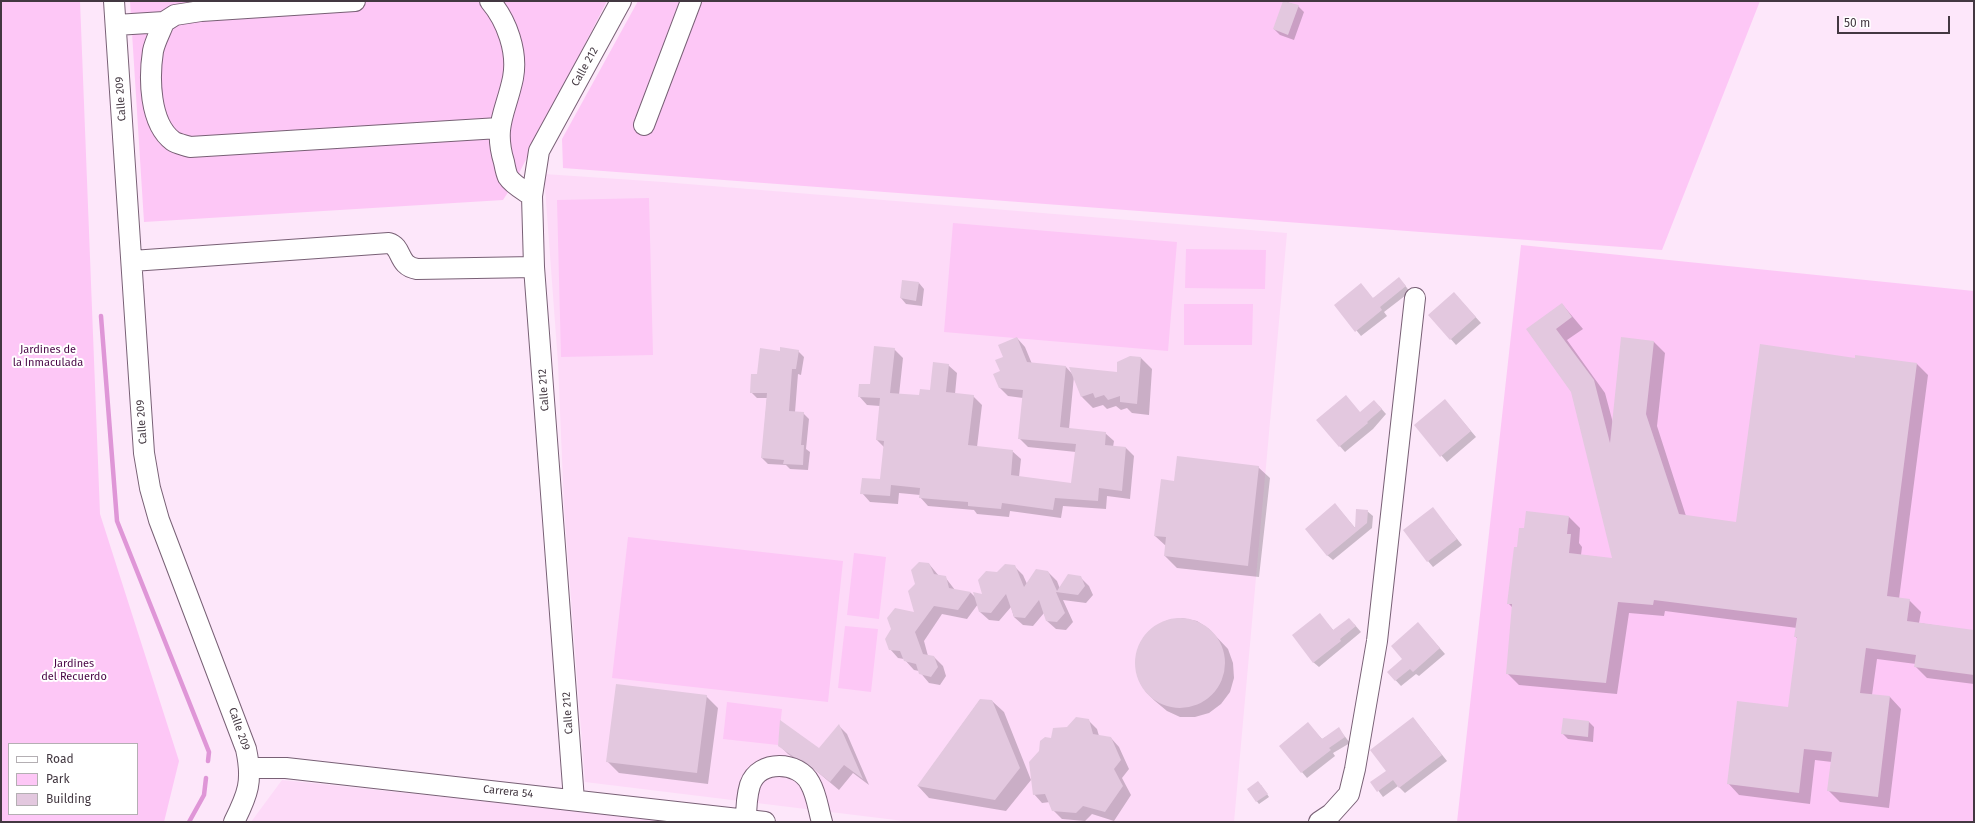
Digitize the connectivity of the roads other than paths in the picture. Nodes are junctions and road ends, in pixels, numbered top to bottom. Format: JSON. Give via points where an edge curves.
{"nodes":[{"id":1,"x":114,"y":1,"type":"edge"},
{"id":2,"x":355,"y":1,"type":"edge"},
{"id":3,"x":490,"y":1,"type":"edge"},
{"id":4,"x":621,"y":1,"type":"edge"},
{"id":5,"x":691,"y":1,"type":"edge"},
{"id":6,"x":164,"y":22,"type":"junction"},
{"id":7,"x":116,"y":25,"type":"junction"},
{"id":8,"x":644,"y":124,"type":"dead end"},
{"id":9,"x":499,"y":128,"type":"junction"},
{"id":10,"x":532,"y":196,"type":"junction"},
{"id":11,"x":132,"y":261,"type":"junction"},
{"id":12,"x":534,"y":267,"type":"junction"},
{"id":13,"x":1415,"y":298,"type":"dead end"},
{"id":14,"x":250,"y":768,"type":"junction"},
{"id":15,"x":574,"y":800,"type":"junction"},
{"id":16,"x":752,"y":821,"type":"edge"},
{"id":17,"x":234,"y":822,"type":"edge"},
{"id":18,"x":822,"y":822,"type":"edge"},
{"id":19,"x":1320,"y":822,"type":"edge"}],
"edges":[{"from":1,"to":7,"type":"street","name":"Calle 209"},
{"from":2,"to":6,"type":"street","via":[[186,13],[175,15]]},
{"from":3,"to":9,"type":"street","via":[[502,17],[513,56],[513,78]]},
{"from":4,"to":10,"type":"street","name":"Calle 212","via":[[539,151]]},
{"from":5,"to":8,"type":"street"},
{"from":6,"to":7,"type":"street"},
{"from":6,"to":9,"type":"street","via":[[153,49],[153,103],[162,128],[173,141],[190,147]]},
{"from":7,"to":11,"type":"street","name":"Calle 209"},
{"from":9,"to":10,"type":"street","via":[[500,148],[508,177]]},
{"from":10,"to":12,"type":"street","name":"Calle 212"},
{"from":11,"to":12,"type":"street","via":[[389,244],[396,248],[403,263],[409,268]]},
{"from":11,"to":14,"type":"street","name":"Calle 209","via":[[144,453],[150,488],[159,520],[229,701]]},
{"from":12,"to":15,"type":"street","name":"Calle 212"},
{"from":13,"to":19,"type":"street","via":[[1377,641],[1355,769],[1349,794]]},
{"from":14,"to":15,"type":"street","name":"Carrera 54","via":[[286,768]]},
{"from":14,"to":17,"type":"street","name":"Calle 209","via":[[249,787]]},
{"from":15,"to":16,"type":"street","name":"Carrera 54"},
{"from":16,"to":18,"type":"street","via":[[750,785],[764,769],[784,765],[804,774],[810,783]]}]}
